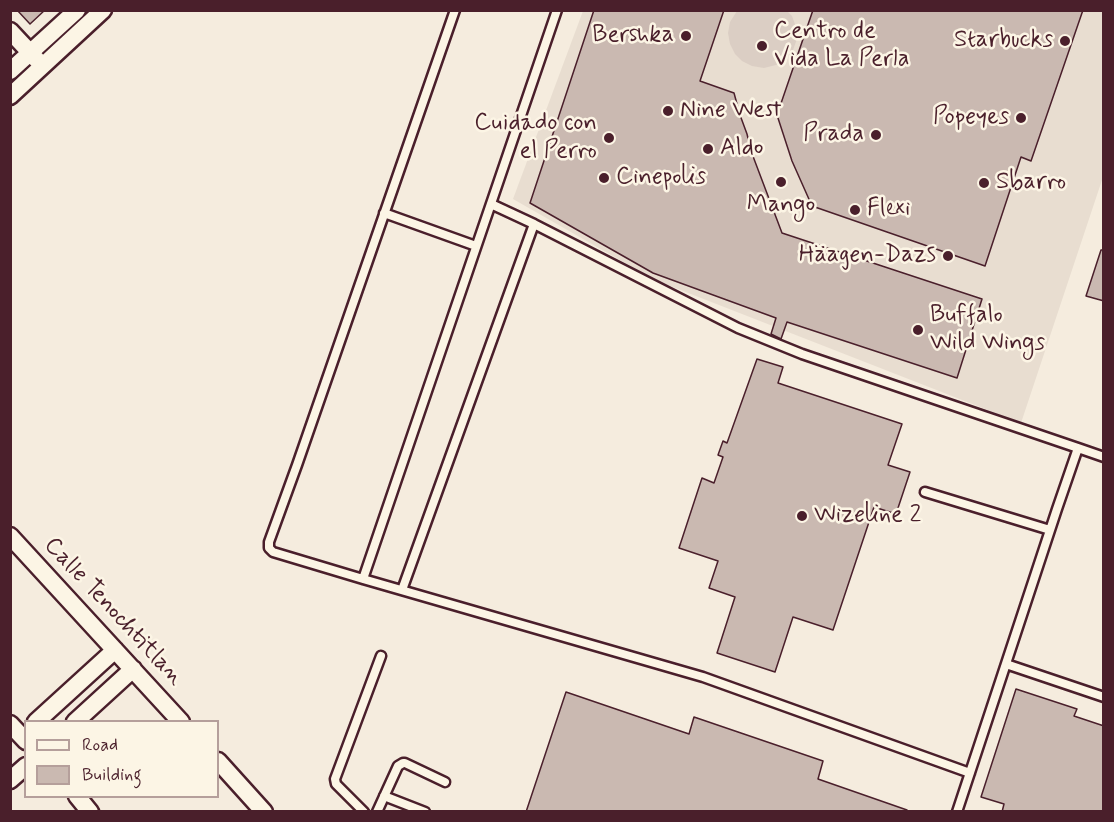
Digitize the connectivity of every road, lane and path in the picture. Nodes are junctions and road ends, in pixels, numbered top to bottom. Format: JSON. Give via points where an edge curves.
{"nodes":[{"id":1,"x":77,"y":10,"type":"edge"},
{"id":2,"x":103,"y":10,"type":"edge"},
{"id":3,"x":455,"y":10,"type":"edge"},
{"id":4,"x":557,"y":10,"type":"edge"},
{"id":5,"x":10,"y":31,"type":"edge"},
{"id":6,"x":31,"y":53,"type":"junction"},
{"id":7,"x":43,"y":66,"type":"junction"},
{"id":8,"x":10,"y":71,"type":"edge"},
{"id":9,"x":10,"y":96,"type":"edge"},
{"id":10,"x":490,"y":207,"type":"junction"},
{"id":11,"x":384,"y":213,"type":"junction"},
{"id":12,"x":534,"y":224,"type":"junction"},
{"id":13,"x":476,"y":246,"type":"junction"},
{"id":14,"x":1078,"y":448,"type":"junction"},
{"id":15,"x":1104,"y":457,"type":"edge"},
{"id":16,"x":925,"y":492,"type":"dead end"},
{"id":17,"x":1050,"y":530,"type":"junction"},
{"id":18,"x":10,"y":536,"type":"edge"},
{"id":19,"x":363,"y":579,"type":"junction"},
{"id":20,"x":402,"y":590,"type":"junction"},
{"id":21,"x":115,"y":650,"type":"junction"},
{"id":22,"x":381,"y":656,"type":"dead end"},
{"id":23,"x":1006,"y":664,"type":"junction"},
{"id":24,"x":133,"y":669,"type":"junction"},
{"id":25,"x":1104,"y":697,"type":"edge"},
{"id":26,"x":38,"y":720,"type":"edge"},
{"id":27,"x":77,"y":720,"type":"edge"},
{"id":28,"x":179,"y":720,"type":"edge"},
{"id":29,"x":219,"y":762,"type":"edge"},
{"id":30,"x":24,"y":768,"type":"edge"},
{"id":31,"x":970,"y":773,"type":"junction"},
{"id":32,"x":10,"y":780,"type":"edge"},
{"id":33,"x":445,"y":782,"type":"dead end"},
{"id":34,"x":384,"y":796,"type":"junction"},
{"id":35,"x":78,"y":798,"type":"edge"},
{"id":36,"x":90,"y":812,"type":"edge"},
{"id":37,"x":264,"y":812,"type":"edge"},
{"id":38,"x":364,"y":812,"type":"edge"},
{"id":39,"x":377,"y":812,"type":"edge"},
{"id":40,"x":425,"y":812,"type":"edge"},
{"id":41,"x":957,"y":812,"type":"edge"}],
"edges":[{"from":1,"to":6,"type":"street"},
{"from":2,"to":7,"type":"street"},
{"from":3,"to":11,"type":"lane"},
{"from":4,"to":10,"type":"lane"},
{"from":5,"to":6,"type":"street"},
{"from":6,"to":7,"type":"street"},
{"from":6,"to":8,"type":"street"},
{"from":7,"to":9,"type":"street"},
{"from":10,"to":12,"type":"lane"},
{"from":10,"to":13,"type":"lane"},
{"from":11,"to":13,"type":"lane"},
{"from":11,"to":19,"type":"lane","via":[[268,545],[273,552]]},
{"from":12,"to":14,"type":"lane","via":[[738,328],[802,354]]},
{"from":12,"to":20,"type":"lane"},
{"from":13,"to":19,"type":"lane"},
{"from":14,"to":15,"type":"lane"},
{"from":14,"to":17,"type":"lane"},
{"from":16,"to":17,"type":"lane"},
{"from":17,"to":23,"type":"lane"},
{"from":18,"to":21,"type":"street","name":"Calle Tenochtitlan"},
{"from":19,"to":20,"type":"lane"},
{"from":20,"to":31,"type":"lane","via":[[703,677]]},
{"from":21,"to":24,"type":"street","name":"Calle Tenochtitlan"},
{"from":21,"to":26,"type":"street"},
{"from":22,"to":38,"type":"lane","via":[[335,779]]},
{"from":23,"to":25,"type":"lane"},
{"from":23,"to":31,"type":"lane"},
{"from":24,"to":27,"type":"street"},
{"from":24,"to":28,"type":"street","name":"Calle Tenochtitlan"},
{"from":29,"to":37,"type":"street"},
{"from":30,"to":32,"type":"street"},
{"from":31,"to":41,"type":"lane"},
{"from":33,"to":34,"type":"lane","via":[[403,763]]},
{"from":34,"to":39,"type":"lane"},
{"from":34,"to":40,"type":"lane"},
{"from":35,"to":36,"type":"street"}]}
